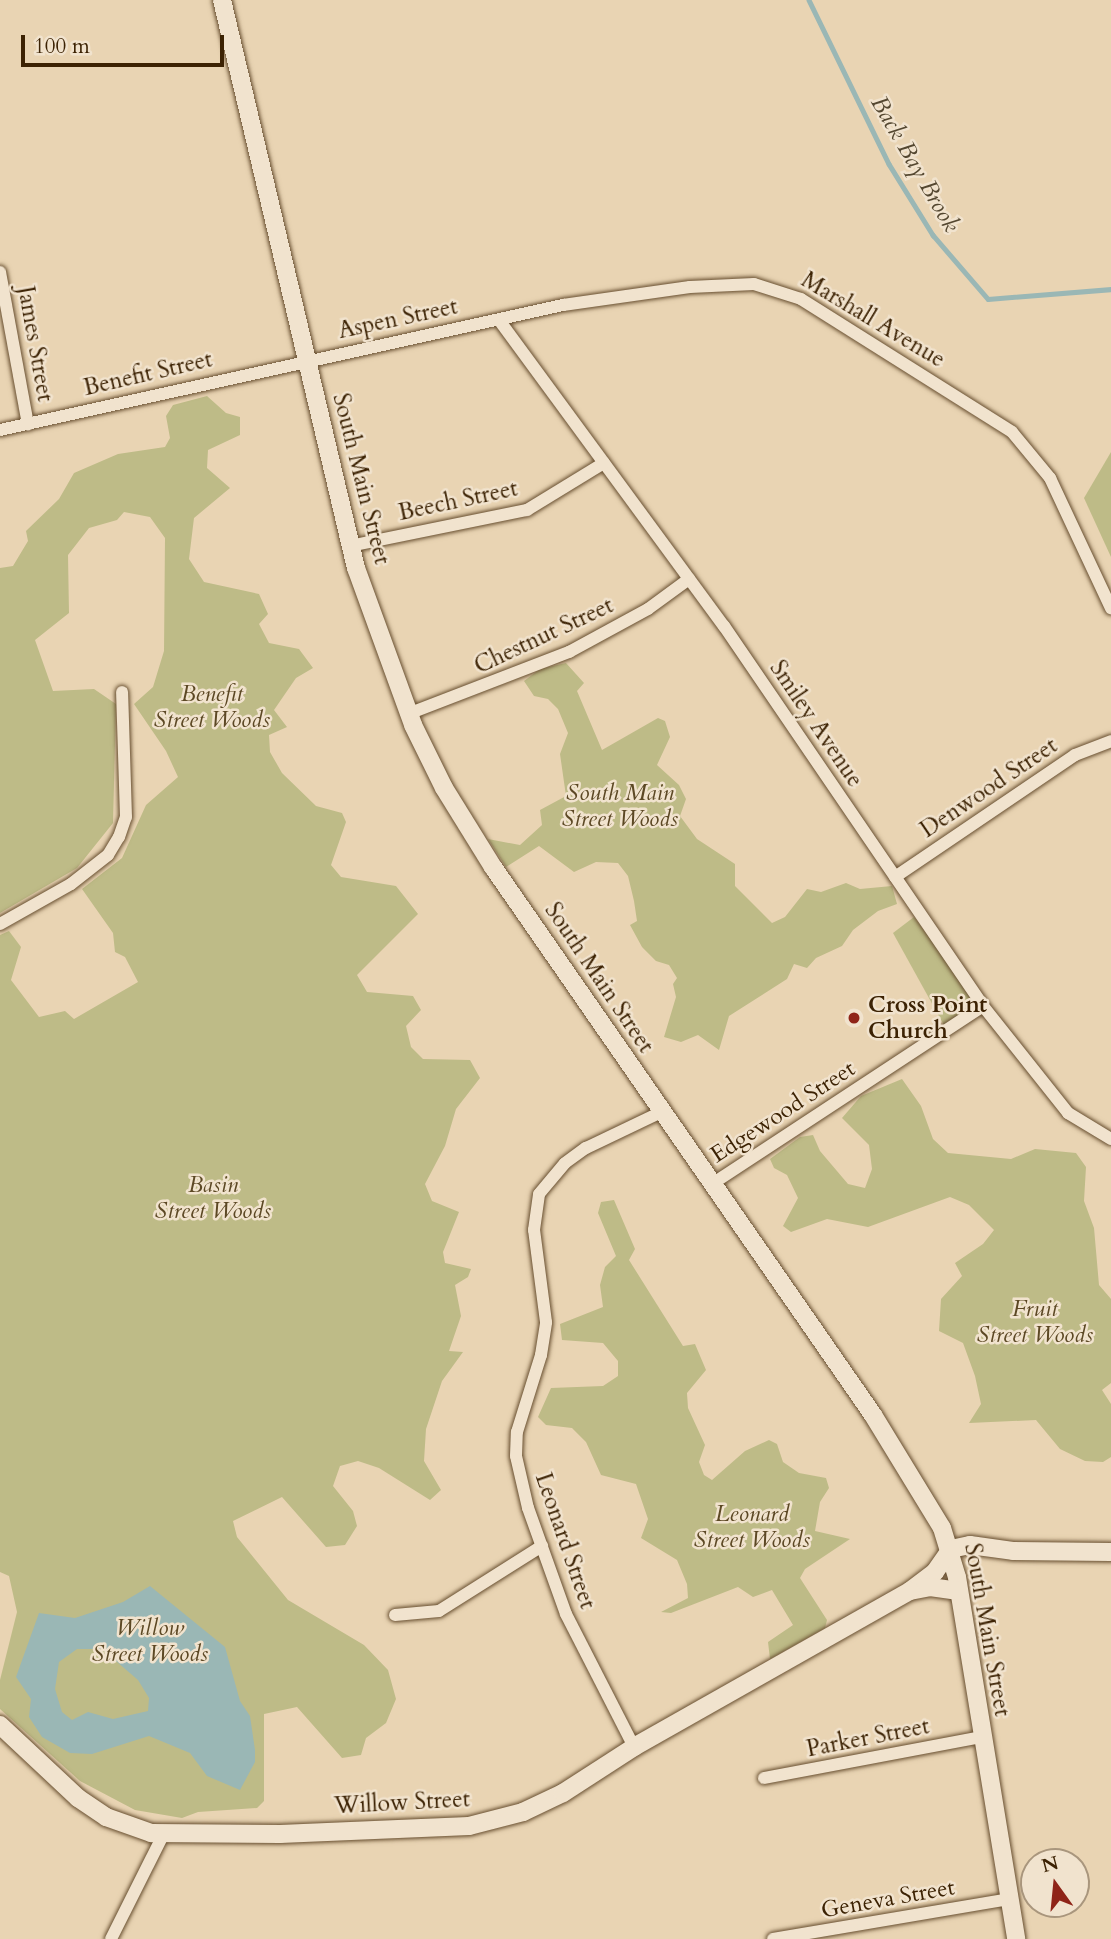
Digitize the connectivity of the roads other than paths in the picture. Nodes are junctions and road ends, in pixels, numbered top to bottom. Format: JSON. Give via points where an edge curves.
{"nodes":[{"id":1,"x":222,"y":0,"type":"edge"},
{"id":2,"x":0,"y":272,"type":"edge"},
{"id":3,"x":499,"y":320,"type":"junction"},
{"id":4,"x":306,"y":360,"type":"junction"},
{"id":5,"x":28,"y":424,"type":"junction"},
{"id":6,"x":0,"y":430,"type":"edge"},
{"id":7,"x":604,"y":463,"type":"junction"},
{"id":8,"x":350,"y":546,"type":"junction"},
{"id":9,"x":689,"y":579,"type":"junction"},
{"id":10,"x":1111,"y":608,"type":"edge"},
{"id":11,"x":122,"y":692,"type":"dead end"},
{"id":12,"x":408,"y":714,"type":"junction"},
{"id":13,"x":1111,"y":741,"type":"edge"},
{"id":14,"x":895,"y":877,"type":"junction"},
{"id":15,"x":0,"y":924,"type":"edge"},
{"id":16,"x":983,"y":1006,"type":"junction"},
{"id":17,"x":661,"y":1112,"type":"junction"},
{"id":18,"x":1111,"y":1139,"type":"edge"},
{"id":19,"x":712,"y":1184,"type":"junction"},
{"id":20,"x":542,"y":1546,"type":"junction"},
{"id":21,"x":951,"y":1549,"type":"junction"},
{"id":22,"x":1111,"y":1552,"type":"edge"},
{"id":23,"x":910,"y":1591,"type":"junction"},
{"id":24,"x":959,"y":1591,"type":"junction"},
{"id":25,"x":395,"y":1615,"type":"dead end"},
{"id":26,"x":0,"y":1725,"type":"edge"},
{"id":27,"x":980,"y":1737,"type":"junction"},
{"id":28,"x":634,"y":1747,"type":"junction"},
{"id":29,"x":764,"y":1778,"type":"dead end"},
{"id":30,"x":164,"y":1833,"type":"junction"},
{"id":31,"x":1009,"y":1899,"type":"junction"},
{"id":32,"x":111,"y":1939,"type":"edge"},
{"id":33,"x":773,"y":1939,"type":"edge"},
{"id":34,"x":1016,"y":1939,"type":"edge"}],
"edges":[{"from":1,"to":4,"type":"main road","name":"South Main Street"},
{"from":2,"to":5,"type":"street","name":"James Street"},
{"from":3,"to":4,"type":"street","name":"Aspen Street"},
{"from":3,"to":7,"type":"street","name":"Smiley Avenue"},
{"from":3,"to":10,"type":"street","name":"Marshall Avenue","via":[[563,305],[729,283],[775,287],[801,299],[992,418],[1028,446],[1050,478]]},
{"from":4,"to":5,"type":"street","name":"Benefit Street"},
{"from":4,"to":8,"type":"main road","name":"South Main Street"},
{"from":5,"to":6,"type":"street","name":"Benefit Street"},
{"from":7,"to":8,"type":"street","name":"Beech Street","via":[[527,510]]},
{"from":7,"to":9,"type":"street","name":"Smiley Avenue"},
{"from":8,"to":12,"type":"main road","name":"South Main Street"},
{"from":9,"to":12,"type":"street","name":"Chestnut Street","via":[[648,609],[569,652]]},
{"from":9,"to":14,"type":"street","name":"Smiley Avenue"},
{"from":11,"to":15,"type":"street","via":[[126,817],[119,837],[108,855],[79,878]]},
{"from":12,"to":17,"type":"main road","name":"South Main Street","via":[[473,835]]},
{"from":13,"to":14,"type":"street","name":"Denwood Street","via":[[1075,755]]},
{"from":14,"to":16,"type":"street","name":"Smiley Avenue"},
{"from":16,"to":18,"type":"street","name":"Smiley Avenue","via":[[1068,1114]]},
{"from":16,"to":19,"type":"street","name":"Edgewood Street"},
{"from":17,"to":19,"type":"main road","name":"South Main Street"},
{"from":17,"to":20,"type":"street","name":"Leonard Street","via":[[565,1163],[549,1179],[537,1203],[534,1230],[546,1322],[541,1355],[517,1433],[516,1456]]},
{"from":19,"to":21,"type":"main road","name":"South Main Street","via":[[909,1470]]},
{"from":20,"to":25,"type":"street","via":[[439,1611]]},
{"from":20,"to":28,"type":"street","name":"Leonard Street","via":[[566,1614]]},
{"from":21,"to":22,"type":"main road","via":[[970,1545],[1013,1551]]},
{"from":21,"to":23,"type":"main road","name":"Willow Street","via":[[935,1572]]},
{"from":21,"to":24,"type":"main road","name":"South Main Street"},
{"from":23,"to":24,"type":"main road","via":[[930,1587]]},
{"from":23,"to":28,"type":"main road","name":"Willow Street"},
{"from":24,"to":27,"type":"main road","name":"South Main Street"},
{"from":26,"to":30,"type":"main road","name":"Willow Street","via":[[78,1798],[106,1817]]},
{"from":27,"to":29,"type":"street","name":"Parker Street"},
{"from":27,"to":31,"type":"main road","name":"South Main Street"},
{"from":28,"to":30,"type":"main road","name":"Willow Street","via":[[539,1805],[469,1826],[280,1834]]},
{"from":30,"to":32,"type":"street"},
{"from":31,"to":33,"type":"street","name":"Geneva Street"},
{"from":31,"to":34,"type":"main road","name":"South Main Street"}]}
